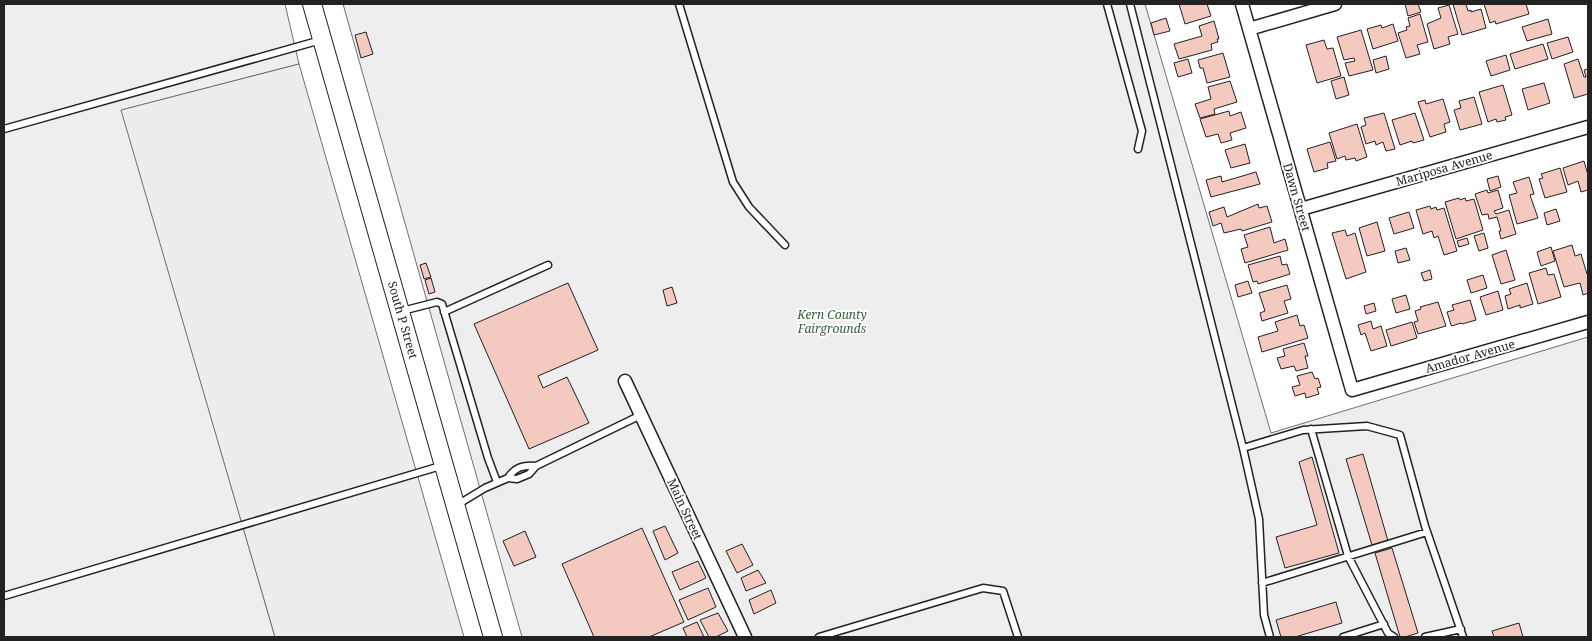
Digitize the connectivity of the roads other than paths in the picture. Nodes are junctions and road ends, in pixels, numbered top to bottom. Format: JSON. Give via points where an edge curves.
{"nodes":[{"id":1,"x":312,"y":4,"type":"edge"},
{"id":2,"x":679,"y":4,"type":"edge"},
{"id":3,"x":1107,"y":4,"type":"edge"},
{"id":4,"x":1130,"y":4,"type":"edge"},
{"id":5,"x":1242,"y":4,"type":"edge"},
{"id":6,"x":1335,"y":4,"type":"edge"},
{"id":7,"x":1249,"y":29,"type":"junction"},
{"id":8,"x":322,"y":39,"type":"junction"},
{"id":9,"x":1588,"y":127,"type":"edge"},
{"id":10,"x":4,"y":129,"type":"edge"},
{"id":11,"x":1138,"y":149,"type":"dead end"},
{"id":12,"x":1301,"y":209,"type":"junction"},
{"id":13,"x":785,"y":245,"type":"dead end"},
{"id":14,"x":548,"y":266,"type":"dead end"},
{"id":15,"x":400,"y":312,"type":"junction"},
{"id":16,"x":444,"y":312,"type":"junction"},
{"id":17,"x":1588,"y":322,"type":"edge"},
{"id":18,"x":625,"y":381,"type":"dead end"},
{"id":19,"x":1352,"y":390,"type":"joint"},
{"id":20,"x":641,"y":415,"type":"junction"},
{"id":21,"x":1311,"y":429,"type":"junction"},
{"id":22,"x":1244,"y":448,"type":"junction"},
{"id":23,"x":444,"y":465,"type":"junction"},
{"id":24,"x":497,"y":482,"type":"junction"},
{"id":25,"x":456,"y":506,"type":"junction"},
{"id":26,"x":1428,"y":532,"type":"junction"},
{"id":27,"x":1348,"y":556,"type":"junction"},
{"id":28,"x":1262,"y":583,"type":"junction"},
{"id":29,"x":4,"y":596,"type":"edge"},
{"id":30,"x":1384,"y":624,"type":"junction"},
{"id":31,"x":1460,"y":629,"type":"junction"},
{"id":32,"x":493,"y":637,"type":"edge"},
{"id":33,"x":745,"y":637,"type":"edge"},
{"id":34,"x":819,"y":637,"type":"edge"},
{"id":35,"x":1018,"y":637,"type":"edge"},
{"id":36,"x":1270,"y":637,"type":"edge"},
{"id":37,"x":1343,"y":637,"type":"edge"},
{"id":38,"x":1394,"y":637,"type":"edge"},
{"id":39,"x":1425,"y":637,"type":"edge"},
{"id":40,"x":1463,"y":637,"type":"edge"}],
"edges":[{"from":1,"to":8,"type":"street","name":"South P Street"},
{"from":2,"to":13,"type":"lane","via":[[733,182],[749,207]]},
{"from":3,"to":11,"type":"lane","via":[[1142,131]]},
{"from":4,"to":22,"type":"lane"},
{"from":5,"to":7,"type":"street","name":"Dawn Street"},
{"from":6,"to":7,"type":"street"},
{"from":7,"to":12,"type":"street","name":"Dawn Street"},
{"from":8,"to":10,"type":"lane"},
{"from":8,"to":15,"type":"street","name":"South P Street"},
{"from":9,"to":12,"type":"street","name":"Mariposa Avenue"},
{"from":12,"to":19,"type":"street","name":"Dawn Street"},
{"from":14,"to":16,"type":"lane"},
{"from":15,"to":16,"type":"lane","via":[[437,302],[442,304]]},
{"from":15,"to":23,"type":"street","name":"South P Street"},
{"from":16,"to":24,"type":"lane"},
{"from":17,"to":19,"type":"street","name":"Amador Avenue"},
{"from":18,"to":20,"type":"street","name":"Main Street"},
{"from":20,"to":24,"type":"lane","via":[[536,466],[529,474]]},
{"from":20,"to":33,"type":"street","name":"Main Street"},
{"from":21,"to":22,"type":"lane"},
{"from":21,"to":26,"type":"lane","via":[[1367,426],[1400,435]]},
{"from":21,"to":27,"type":"lane"},
{"from":22,"to":28,"type":"lane","via":[[1259,519]]},
{"from":23,"to":25,"type":"street","name":"South P Street"},
{"from":23,"to":29,"type":"lane"},
{"from":24,"to":25,"type":"lane"},
{"from":25,"to":32,"type":"street","name":"South P Street"},
{"from":26,"to":27,"type":"lane"},
{"from":26,"to":31,"type":"lane"},
{"from":27,"to":28,"type":"lane"},
{"from":27,"to":30,"type":"lane"},
{"from":28,"to":36,"type":"lane","via":[[1264,615]]},
{"from":30,"to":37,"type":"lane"},
{"from":30,"to":38,"type":"lane"},
{"from":31,"to":39,"type":"lane"},
{"from":31,"to":40,"type":"lane"},
{"from":34,"to":35,"type":"lane","via":[[983,588],[1003,591]]}]}
